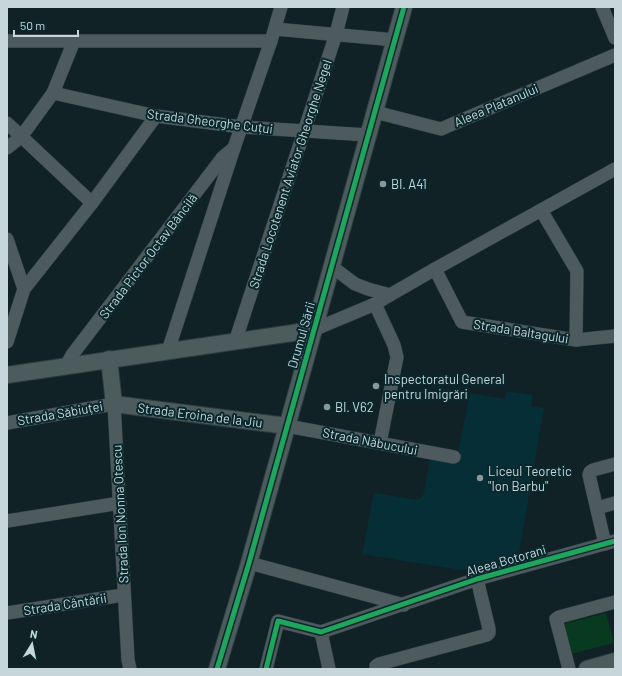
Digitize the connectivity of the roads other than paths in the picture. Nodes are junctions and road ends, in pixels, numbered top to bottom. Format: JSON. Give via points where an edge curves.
{"nodes":[{"id":1,"x":281,"y":7,"type":"edge"},
{"id":2,"x":343,"y":7,"type":"edge"},
{"id":3,"x":404,"y":7,"type":"edge"},
{"id":4,"x":602,"y":7,"type":"edge"},
{"id":5,"x":612,"y":21,"type":"edge"},
{"id":6,"x":336,"y":34,"type":"junction"},
{"id":7,"x":273,"y":35,"type":"junction"},
{"id":8,"x":615,"y":38,"type":"edge"},
{"id":9,"x":395,"y":40,"type":"junction"},
{"id":10,"x":7,"y":41,"type":"edge"},
{"id":11,"x":74,"y":41,"type":"junction"},
{"id":12,"x":615,"y":55,"type":"edge"},
{"id":13,"x":53,"y":93,"type":"junction"},
{"id":14,"x":375,"y":112,"type":"junction"},
{"id":15,"x":156,"y":116,"type":"junction"},
{"id":16,"x":7,"y":123,"type":"edge"},
{"id":17,"x":242,"y":127,"type":"junction"},
{"id":18,"x":304,"y":130,"type":"junction"},
{"id":19,"x":368,"y":134,"type":"junction"},
{"id":20,"x":21,"y":137,"type":"junction"},
{"id":21,"x":7,"y":148,"type":"edge"},
{"id":22,"x":234,"y":148,"type":"junction"},
{"id":23,"x":615,"y":169,"type":"edge"},
{"id":24,"x":92,"y":203,"type":"junction"},
{"id":25,"x":541,"y":210,"type":"junction"},
{"id":26,"x":7,"y":239,"type":"edge"},
{"id":27,"x":331,"y":266,"type":"junction"},
{"id":28,"x":435,"y":269,"type":"junction"},
{"id":29,"x":24,"y":289,"type":"junction"},
{"id":30,"x":390,"y":295,"type":"junction"},
{"id":31,"x":374,"y":304,"type":"junction"},
{"id":32,"x":313,"y":330,"type":"junction"},
{"id":33,"x":615,"y":336,"type":"edge"},
{"id":34,"x":579,"y":340,"type":"junction"},
{"id":35,"x":7,"y":342,"type":"edge"},
{"id":36,"x":235,"y":342,"type":"junction"},
{"id":37,"x":168,"y":351,"type":"junction"},
{"id":38,"x":109,"y":359,"type":"junction"},
{"id":39,"x":66,"y":366,"type":"junction"},
{"id":40,"x":7,"y":375,"type":"edge"},
{"id":41,"x":114,"y":404,"type":"junction"},
{"id":42,"x":7,"y":423,"type":"edge"},
{"id":43,"x":287,"y":426,"type":"junction"},
{"id":44,"x":380,"y":443,"type":"junction"},
{"id":45,"x":454,"y":457,"type":"dead end"},
{"id":46,"x":615,"y":464,"type":"edge"},
{"id":47,"x":120,"y":503,"type":"junction"},
{"id":48,"x":615,"y":503,"type":"edge"},
{"id":49,"x":597,"y":508,"type":"junction"},
{"id":50,"x":7,"y":521,"type":"edge"},
{"id":51,"x":610,"y":542,"type":"edge"},
{"id":52,"x":249,"y":563,"type":"junction"},
{"id":53,"x":477,"y":579,"type":"junction"},
{"id":54,"x":123,"y":595,"type":"junction"},
{"id":55,"x":615,"y":602,"type":"edge"},
{"id":56,"x":404,"y":605,"type":"junction"},
{"id":57,"x":7,"y":613,"type":"edge"},
{"id":58,"x":321,"y":632,"type":"junction"},
{"id":59,"x":615,"y":661,"type":"edge"},
{"id":60,"x":130,"y":669,"type":"edge"},
{"id":61,"x":217,"y":669,"type":"edge"},
{"id":62,"x":266,"y":669,"type":"edge"},
{"id":63,"x":329,"y":669,"type":"edge"},
{"id":64,"x":376,"y":669,"type":"edge"},
{"id":65,"x":568,"y":669,"type":"edge"},
{"id":66,"x":587,"y":669,"type":"edge"}],
"edges":[{"from":1,"to":7,"type":"street"},
{"from":2,"to":6,"type":"street","name":"Strada Locotenent Aviator Gheorghe Negel"},
{"from":3,"to":9,"type":"main road","name":"Drumul Sării"},
{"from":4,"to":5,"type":"street"},
{"from":5,"to":8,"type":"street"},
{"from":6,"to":7,"type":"street"},
{"from":6,"to":9,"type":"street"},
{"from":6,"to":18,"type":"street","name":"Strada Locotenent Aviator Gheorghe Negel"},
{"from":7,"to":11,"type":"street"},
{"from":7,"to":17,"type":"street"},
{"from":9,"to":14,"type":"main road","name":"Drumul Sării"},
{"from":10,"to":11,"type":"street"},
{"from":11,"to":13,"type":"street"},
{"from":12,"to":14,"type":"street","name":"Aleea Platanului","via":[[441,130]]},
{"from":13,"to":15,"type":"street","name":"Strada Gheorghe Cuțui"},
{"from":13,"to":20,"type":"street"},
{"from":14,"to":19,"type":"main road","name":"Drumul Sării"},
{"from":15,"to":17,"type":"street","name":"Strada Gheorghe Cuțui"},
{"from":15,"to":24,"type":"street"},
{"from":16,"to":20,"type":"street"},
{"from":17,"to":18,"type":"street","name":"Strada Gheorghe Cuțui"},
{"from":17,"to":22,"type":"street"},
{"from":18,"to":19,"type":"street","name":"Strada Gheorghe Cuțui"},
{"from":18,"to":36,"type":"street","name":"Strada Locotenent Aviator Gheorghe Negel"},
{"from":19,"to":27,"type":"main road","name":"Drumul Sării"},
{"from":20,"to":21,"type":"street"},
{"from":20,"to":24,"type":"street"},
{"from":22,"to":37,"type":"street"},
{"from":22,"to":39,"type":"street","name":"Strada Pictor Octav Băncilă","via":[[223,157]]},
{"from":23,"to":25,"type":"street"},
{"from":24,"to":29,"type":"street"},
{"from":25,"to":28,"type":"street"},
{"from":25,"to":34,"type":"street","via":[[577,271]]},
{"from":26,"to":29,"type":"street"},
{"from":27,"to":30,"type":"street","via":[[355,284]]},
{"from":27,"to":32,"type":"main road","name":"Drumul Sării"},
{"from":28,"to":30,"type":"street"},
{"from":28,"to":34,"type":"street","name":"Strada Baltagului","via":[[462,322]]},
{"from":29,"to":35,"type":"street"},
{"from":30,"to":31,"type":"street"},
{"from":31,"to":32,"type":"street"},
{"from":31,"to":44,"type":"street","via":[[394,345],[397,357]]},
{"from":32,"to":36,"type":"main road"},
{"from":32,"to":43,"type":"main road","name":"Drumul Sării"},
{"from":33,"to":34,"type":"street","name":"Strada Baltagului"},
{"from":36,"to":37,"type":"main road"},
{"from":37,"to":38,"type":"main road"},
{"from":38,"to":39,"type":"main road"},
{"from":38,"to":41,"type":"main road","name":"Strada Ion Nonna Otescu"},
{"from":39,"to":40,"type":"main road"},
{"from":41,"to":42,"type":"street","name":"Strada Săbiuței"},
{"from":41,"to":43,"type":"main road","name":"Strada Eroina de la Jiu"},
{"from":41,"to":47,"type":"street","name":"Strada Ion Nonna Otescu"},
{"from":43,"to":44,"type":"street","name":"Strada Năbucului"},
{"from":43,"to":52,"type":"main road","name":"Drumul Sării"},
{"from":44,"to":45,"type":"street","name":"Strada Năbucului"},
{"from":46,"to":49,"type":"street","name":"Aleea Botorani","via":[[590,472]]},
{"from":47,"to":50,"type":"street"},
{"from":47,"to":54,"type":"street","name":"Strada Ion Nonna Otescu"},
{"from":48,"to":49,"type":"street"},
{"from":49,"to":51,"type":"street","name":"Aleea Botorani"},
{"from":51,"to":53,"type":"street","name":"Aleea Botorani"},
{"from":52,"to":56,"type":"street"},
{"from":52,"to":61,"type":"main road","name":"Drumul Sării"},
{"from":53,"to":56,"type":"street","name":"Aleea Botorani"},
{"from":53,"to":64,"type":"street","name":"Aleea Botorani","via":[[490,633],[379,664]]},
{"from":54,"to":57,"type":"street","name":"Strada Cântării"},
{"from":54,"to":60,"type":"street","name":"Strada Ion Nonna Otescu"},
{"from":55,"to":65,"type":"street","via":[[556,619]]},
{"from":56,"to":58,"type":"street","name":"Aleea Botorani"},
{"from":58,"to":62,"type":"street","via":[[278,621]]},
{"from":58,"to":63,"type":"street"},
{"from":59,"to":66,"type":"main road"}]}
